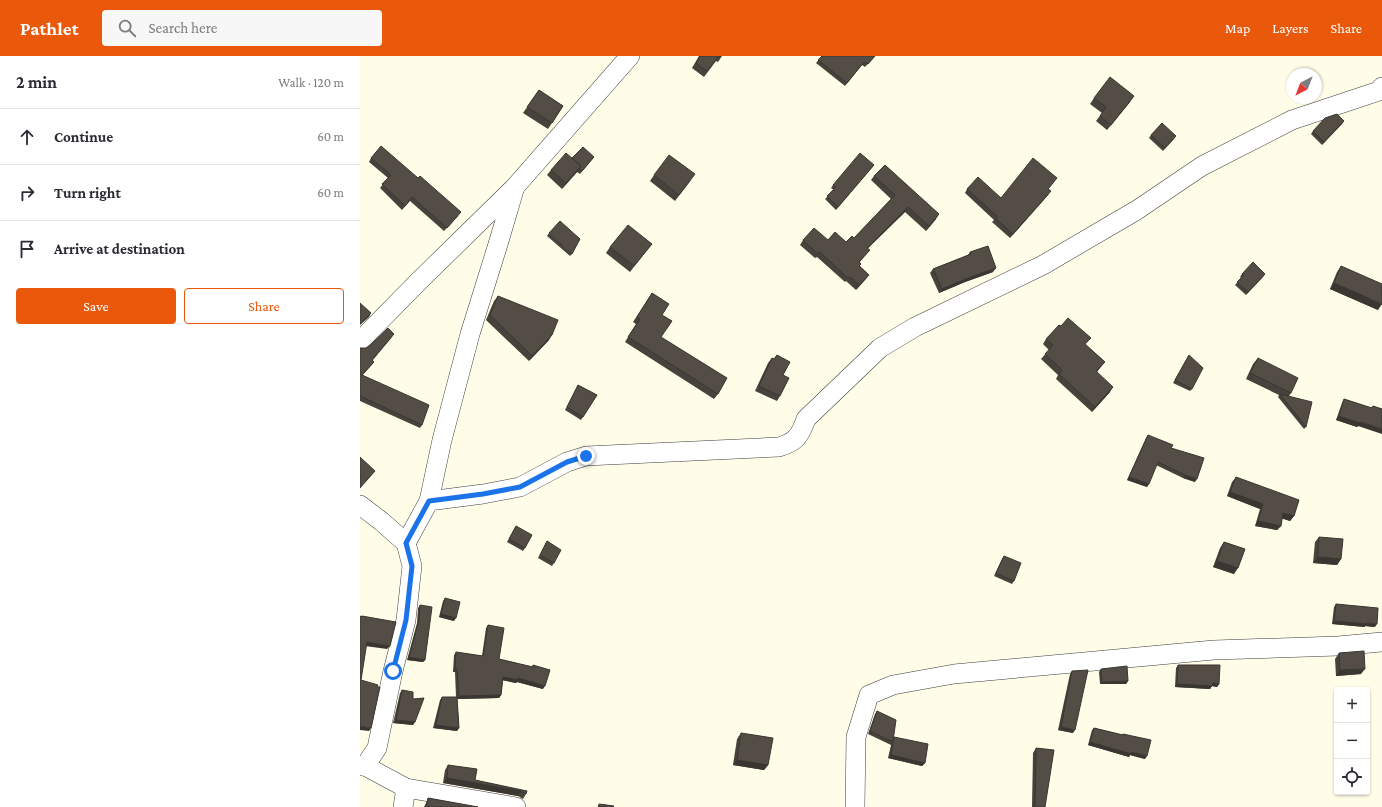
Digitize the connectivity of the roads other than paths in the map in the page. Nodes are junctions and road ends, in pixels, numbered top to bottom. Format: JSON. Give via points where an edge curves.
{"nodes":[{"id":1,"x":630,"y":56,"type":"edge"},
{"id":2,"x":1382,"y":87,"type":"edge"},
{"id":3,"x":514,"y":188,"type":"junction"},
{"id":4,"x":360,"y":341,"type":"edge"},
{"id":5,"x":429,"y":501,"type":"junction"},
{"id":6,"x":360,"y":505,"type":"edge"},
{"id":7,"x":406,"y":543,"type":"junction"},
{"id":8,"x":1382,"y":642,"type":"edge"},
{"id":9,"x":363,"y":766,"type":"edge"},
{"id":10,"x":406,"y":788,"type":"junction"},
{"id":11,"x":403,"y":807,"type":"edge"},
{"id":12,"x":516,"y":807,"type":"edge"},
{"id":13,"x":855,"y":807,"type":"edge"}],
"edges":[{"from":1,"to":3,"type":"street"},
{"from":2,"to":5,"type":"street","via":[[1379,91],[1292,120],[1202,166],[1137,210],[1043,265],[897,337],[880,348],[806,419],[802,432],[791,444],[779,448],[586,456],[567,462],[520,487]]},
{"from":3,"to":4,"type":"street"},
{"from":3,"to":5,"type":"street","via":[[470,334]]},
{"from":5,"to":7,"type":"street"},
{"from":6,"to":7,"type":"street"},
{"from":7,"to":9,"type":"street","via":[[412,566],[406,620],[377,748]]},
{"from":8,"to":13,"type":"street","via":[[1214,650],[954,674],[893,685],[870,694],[856,737]]},
{"from":9,"to":10,"type":"street"},
{"from":10,"to":11,"type":"street"},
{"from":10,"to":12,"type":"street"}]}
